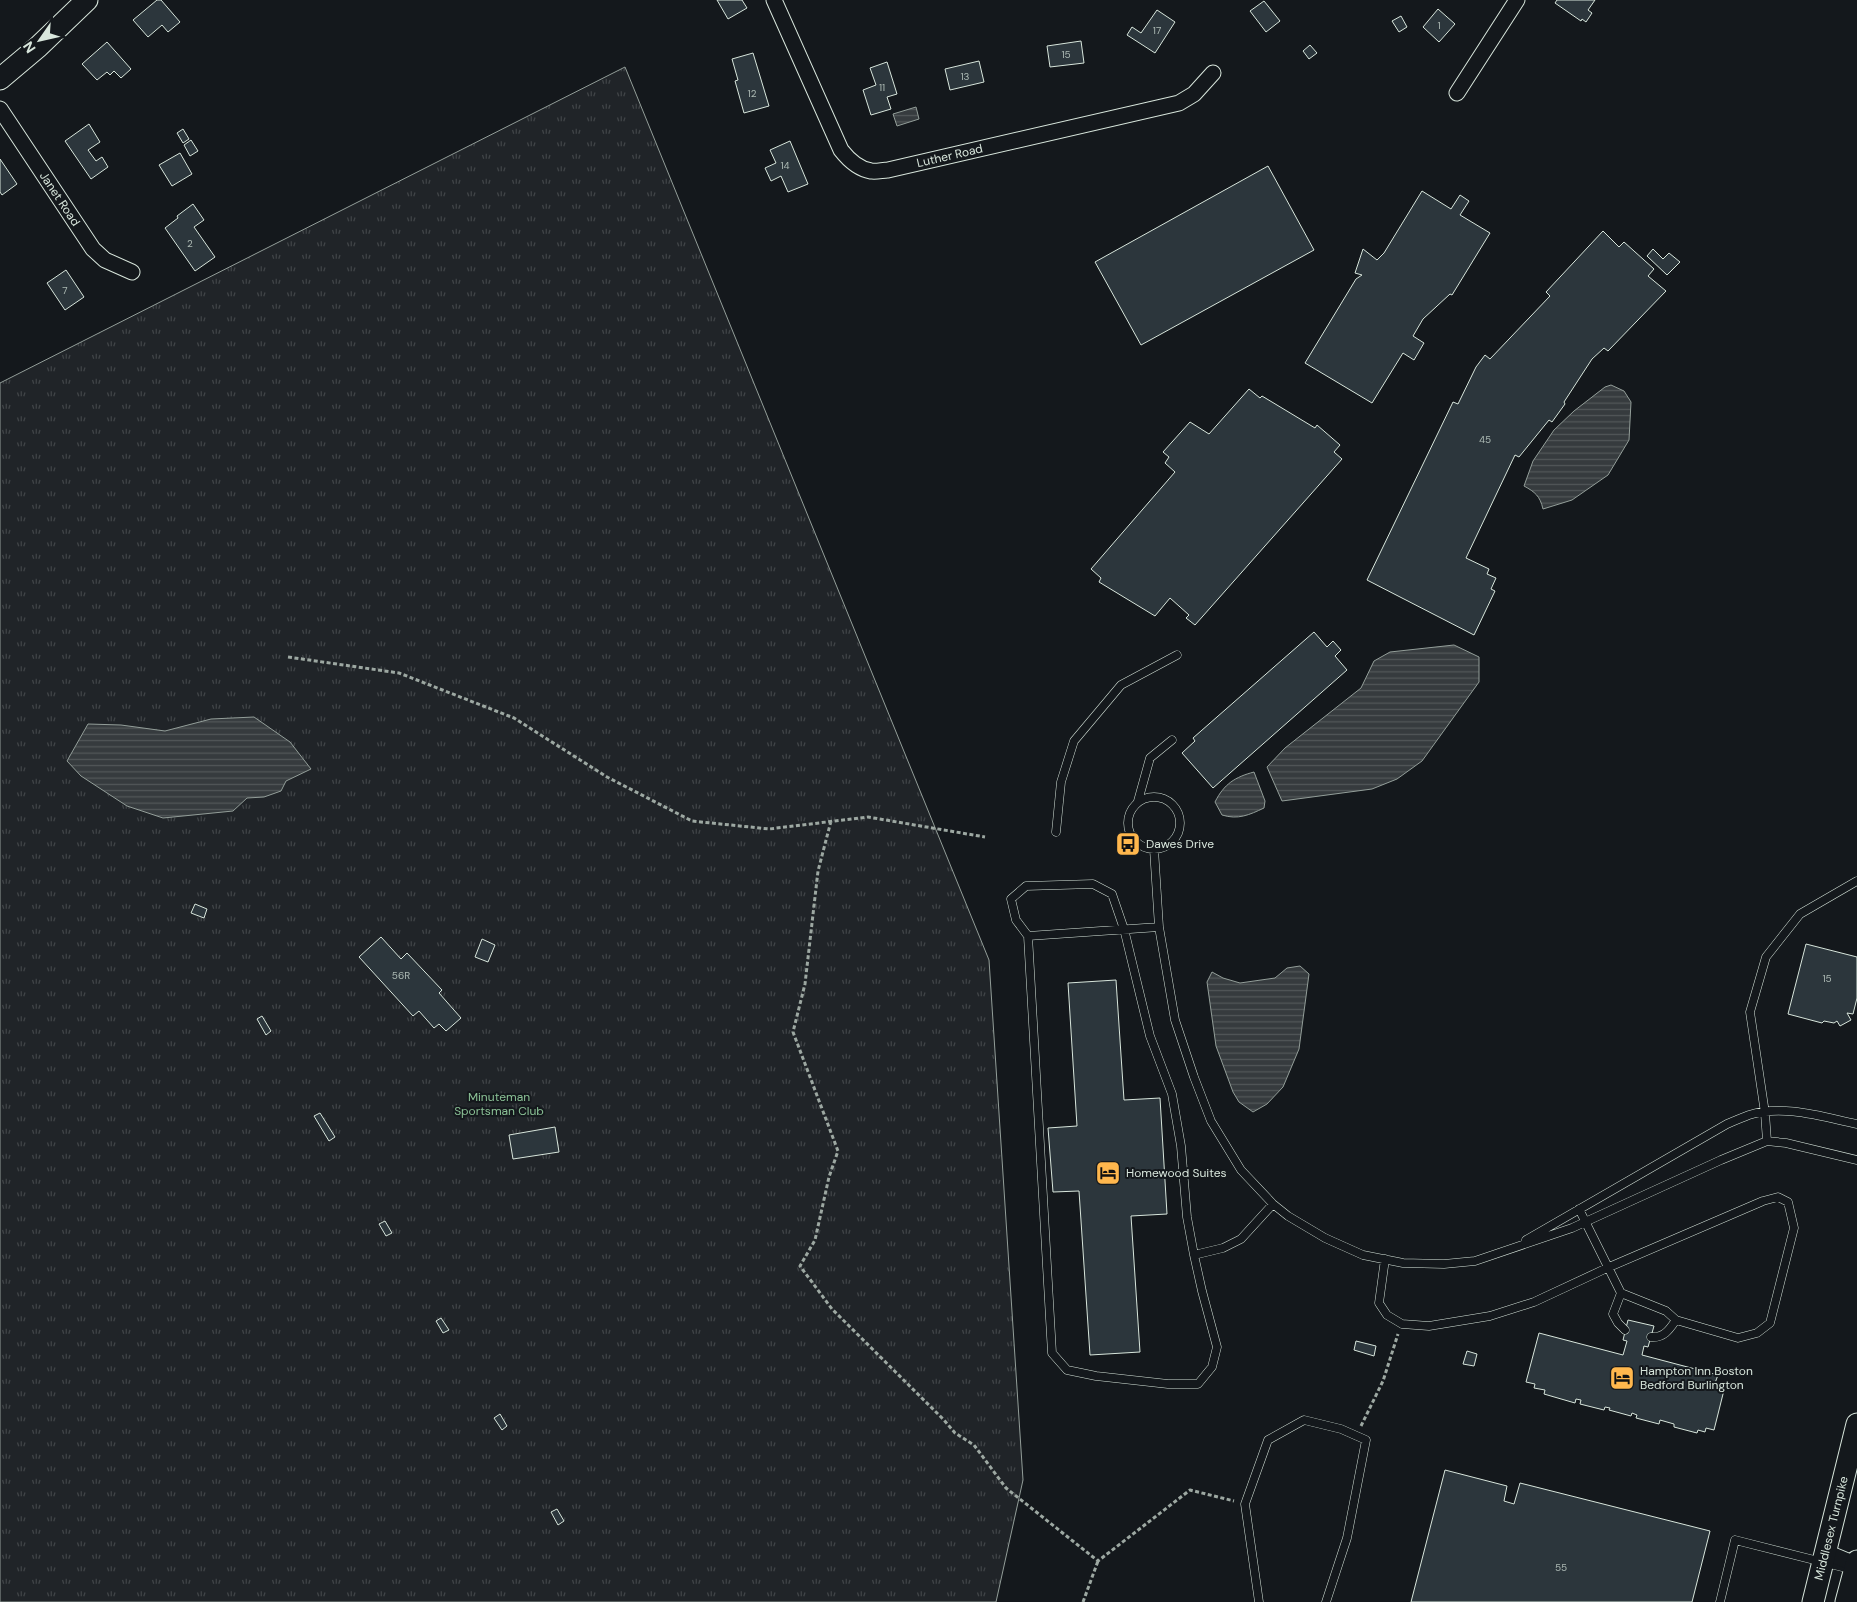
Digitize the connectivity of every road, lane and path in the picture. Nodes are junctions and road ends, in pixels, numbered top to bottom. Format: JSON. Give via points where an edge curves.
{"nodes":[{"id":1,"x":87,"y":0,"type":"edge"},
{"id":2,"x":774,"y":0,"type":"edge"},
{"id":3,"x":1517,"y":0,"type":"edge"},
{"id":4,"x":1213,"y":73,"type":"dead end"},
{"id":5,"x":0,"y":79,"type":"edge"},
{"id":6,"x":1457,"y":93,"type":"dead end"},
{"id":7,"x":0,"y":109,"type":"edge"},
{"id":8,"x":132,"y":272,"type":"dead end"},
{"id":9,"x":1177,"y":655,"type":"dead end"},
{"id":10,"x":288,"y":657,"type":"dead end"},
{"id":11,"x":1172,"y":740,"type":"dead end"},
{"id":12,"x":1138,"y":802,"type":"junction"},
{"id":13,"x":832,"y":821,"type":"junction"},
{"id":14,"x":1056,"y":832,"type":"dead end"},
{"id":15,"x":984,"y":837,"type":"dead end"},
{"id":16,"x":1154,"y":849,"type":"junction"},
{"id":17,"x":1857,"y":881,"type":"edge"},
{"id":18,"x":1159,"y":927,"type":"junction"},
{"id":19,"x":1124,"y":929,"type":"junction"},
{"id":20,"x":1028,"y":936,"type":"junction"},
{"id":21,"x":1765,"y":1112,"type":"junction"},
{"id":22,"x":1857,"y":1124,"type":"edge"},
{"id":23,"x":1767,"y":1142,"type":"junction"},
{"id":24,"x":1857,"y":1160,"type":"edge"},
{"id":25,"x":1273,"y":1204,"type":"junction"},
{"id":26,"x":1578,"y":1209,"type":"junction"},
{"id":27,"x":1585,"y":1221,"type":"junction"},
{"id":28,"x":1511,"y":1248,"type":"junction"},
{"id":29,"x":1194,"y":1255,"type":"junction"},
{"id":30,"x":1385,"y":1259,"type":"junction"},
{"id":31,"x":1607,"y":1268,"type":"junction"},
{"id":32,"x":1621,"y":1293,"type":"junction"},
{"id":33,"x":1676,"y":1320,"type":"junction"},
{"id":34,"x":1402,"y":1324,"type":"junction"},
{"id":35,"x":1625,"y":1330,"type":"dead end"},
{"id":36,"x":1651,"y":1337,"type":"dead end"},
{"id":37,"x":1857,"y":1424,"type":"edge"},
{"id":38,"x":1356,"y":1436,"type":"junction"},
{"id":39,"x":1245,"y":1504,"type":"junction"},
{"id":40,"x":1824,"y":1557,"type":"junction"},
{"id":41,"x":1098,"y":1561,"type":"junction"},
{"id":42,"x":1856,"y":1565,"type":"edge"},
{"id":43,"x":1083,"y":1602,"type":"edge"},
{"id":44,"x":1259,"y":1602,"type":"edge"},
{"id":45,"x":1326,"y":1602,"type":"edge"},
{"id":46,"x":1720,"y":1602,"type":"edge"},
{"id":47,"x":1813,"y":1602,"type":"edge"},
{"id":48,"x":1846,"y":1602,"type":"edge"}],
"edges":[{"from":1,"to":5,"type":"main road"},
{"from":2,"to":4,"type":"street","name":"Luther Road","via":[[841,150],[857,165],[871,171],[888,170],[1179,104],[1194,94]]},
{"from":3,"to":6,"type":"street"},
{"from":7,"to":8,"type":"street","name":"Janet Road","via":[[93,249],[105,260]]},
{"from":9,"to":14,"type":"lane","via":[[1121,686],[1074,741],[1061,782]]},
{"from":10,"to":13,"type":"path","via":[[399,673],[514,718],[607,777],[692,821],[769,829]]},
{"from":11,"to":12,"type":"lane","via":[[1150,758]]},
{"from":12,"to":16,"type":"lane","via":[[1131,809],[1128,827],[1142,846]]},
{"from":12,"to":16,"type":"lane","via":[[1153,796],[1161,797],[1172,803],[1179,814],[1180,827],[1176,838],[1166,846]]},
{"from":13,"to":15,"type":"path","via":[[868,817]]},
{"from":13,"to":41,"type":"path","via":[[818,871],[805,984],[793,1032],[838,1151],[815,1240],[800,1266],[832,1309],[955,1433],[974,1445],[1006,1488]]},
{"from":16,"to":18,"type":"lane"},
{"from":17,"to":21,"type":"lane","via":[[1800,914],[1766,957],[1750,1012]]},
{"from":18,"to":19,"type":"lane"},
{"from":18,"to":25,"type":"lane","via":[[1175,1020],[1211,1121],[1241,1170]]},
{"from":19,"to":20,"type":"lane"},
{"from":19,"to":20,"type":"lane","via":[[1112,894],[1093,884],[1026,886],[1011,899],[1016,920]]},
{"from":19,"to":29,"type":"lane","via":[[1150,1036],[1172,1094]]},
{"from":20,"to":29,"type":"lane","via":[[1052,1353],[1067,1370],[1168,1384],[1198,1384],[1212,1367],[1218,1346]]},
{"from":21,"to":22,"type":"lane","via":[[1792,1112]]},
{"from":21,"to":23,"type":"lane"},
{"from":21,"to":26,"type":"lane","via":[[1727,1124]]},
{"from":23,"to":24,"type":"lane","via":[[1786,1143]]},
{"from":23,"to":27,"type":"lane"},
{"from":25,"to":29,"type":"lane","via":[[1241,1239]]},
{"from":25,"to":30,"type":"lane","via":[[1325,1238],[1363,1255]]},
{"from":26,"to":27,"type":"lane"},
{"from":26,"to":28,"type":"lane"},
{"from":27,"to":28,"type":"lane"},
{"from":27,"to":31,"type":"lane"},
{"from":28,"to":30,"type":"lane","via":[[1475,1261],[1444,1264]]},
{"from":30,"to":34,"type":"lane","via":[[1379,1303],[1387,1315]]},
{"from":31,"to":32,"type":"lane"},
{"from":31,"to":33,"type":"lane","via":[[1763,1201],[1778,1197],[1788,1202],[1794,1228],[1770,1323],[1757,1333],[1738,1338]]},
{"from":31,"to":34,"type":"lane","via":[[1534,1302],[1490,1316],[1429,1326]]},
{"from":32,"to":33,"type":"lane","via":[[1666,1311]]},
{"from":32,"to":35,"type":"lane","via":[[1613,1314]]},
{"from":33,"to":36,"type":"lane","via":[[1664,1335]]},
{"from":34,"to":38,"type":"path","via":[[1383,1381]]},
{"from":37,"to":40,"type":"main road","name":"Middlesex Turnpike"},
{"from":38,"to":39,"type":"lane","via":[[1304,1420],[1268,1440]]},
{"from":38,"to":45,"type":"lane","via":[[1366,1440],[1346,1538]]},
{"from":39,"to":41,"type":"path","via":[[1190,1490]]},
{"from":39,"to":44,"type":"lane"},
{"from":40,"to":42,"type":"street"},
{"from":40,"to":46,"type":"lane","via":[[1735,1540]]},
{"from":40,"to":47,"type":"main road","name":"Middlesex Turnpike"},
{"from":41,"to":43,"type":"path"},
{"from":42,"to":48,"type":"main road"}]}
